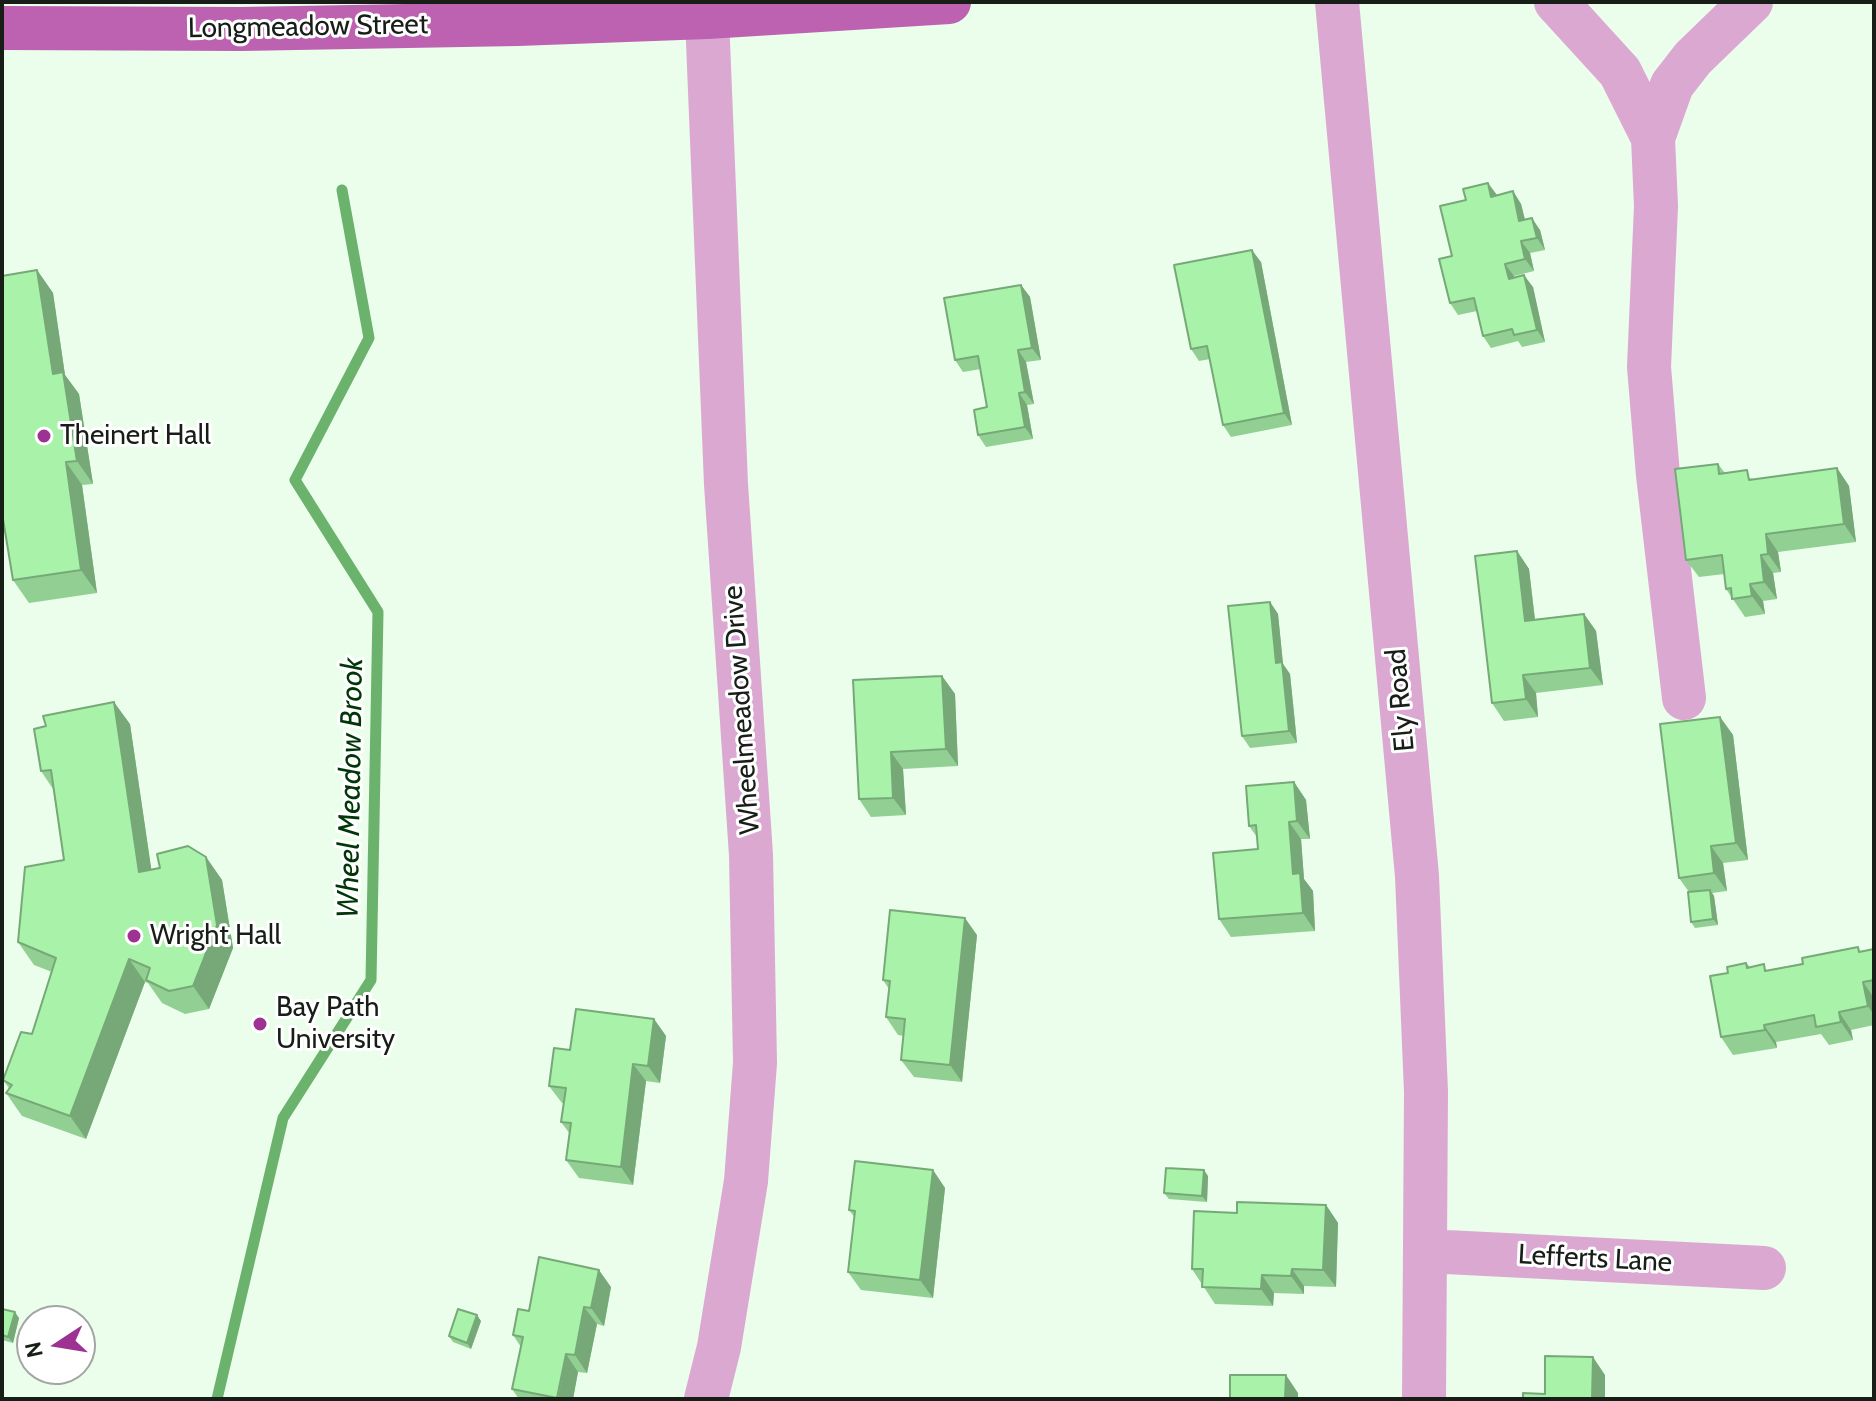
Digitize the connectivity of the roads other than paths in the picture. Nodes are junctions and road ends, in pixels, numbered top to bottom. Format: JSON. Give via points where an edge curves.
{"nodes":[{"id":1,"x":949,"y":2,"type":"edge"},
{"id":2,"x":1337,"y":2,"type":"edge"},
{"id":3,"x":1556,"y":2,"type":"edge"},
{"id":4,"x":1751,"y":2,"type":"edge"},
{"id":5,"x":150,"y":16,"type":"edge"},
{"id":6,"x":707,"y":17,"type":"junction"},
{"id":7,"x":2,"y":28,"type":"edge"},
{"id":8,"x":1653,"y":138,"type":"junction"},
{"id":9,"x":1684,"y":698,"type":"dead end"},
{"id":10,"x":1426,"y":1251,"type":"junction"},
{"id":11,"x":1764,"y":1268,"type":"dead end"},
{"id":12,"x":706,"y":1399,"type":"edge"},
{"id":13,"x":1424,"y":1399,"type":"edge"}],
"edges":[{"from":1,"to":6,"type":"main road","name":"Longmeadow Street"},
{"from":2,"to":10,"type":"street","name":"Ely Road","via":[[1417,876]]},
{"from":3,"to":8,"type":"street","via":[[1620,72]]},
{"from":4,"to":8,"type":"street","via":[[1672,85]]},
{"from":5,"to":6,"type":"main road","name":"Longmeadow Street","via":[[423,26]]},
{"from":5,"to":7,"type":"main road","name":"Longmeadow Street"},
{"from":6,"to":12,"type":"street","name":"Wheelmeadow Drive","via":[[726,484],[751,855],[755,1063],[746,1181]]},
{"from":8,"to":9,"type":"street","via":[[1656,206],[1649,367]]},
{"from":10,"to":11,"type":"street","name":"Lefferts Lane"},
{"from":10,"to":13,"type":"street","name":"Ely Road"}]}
